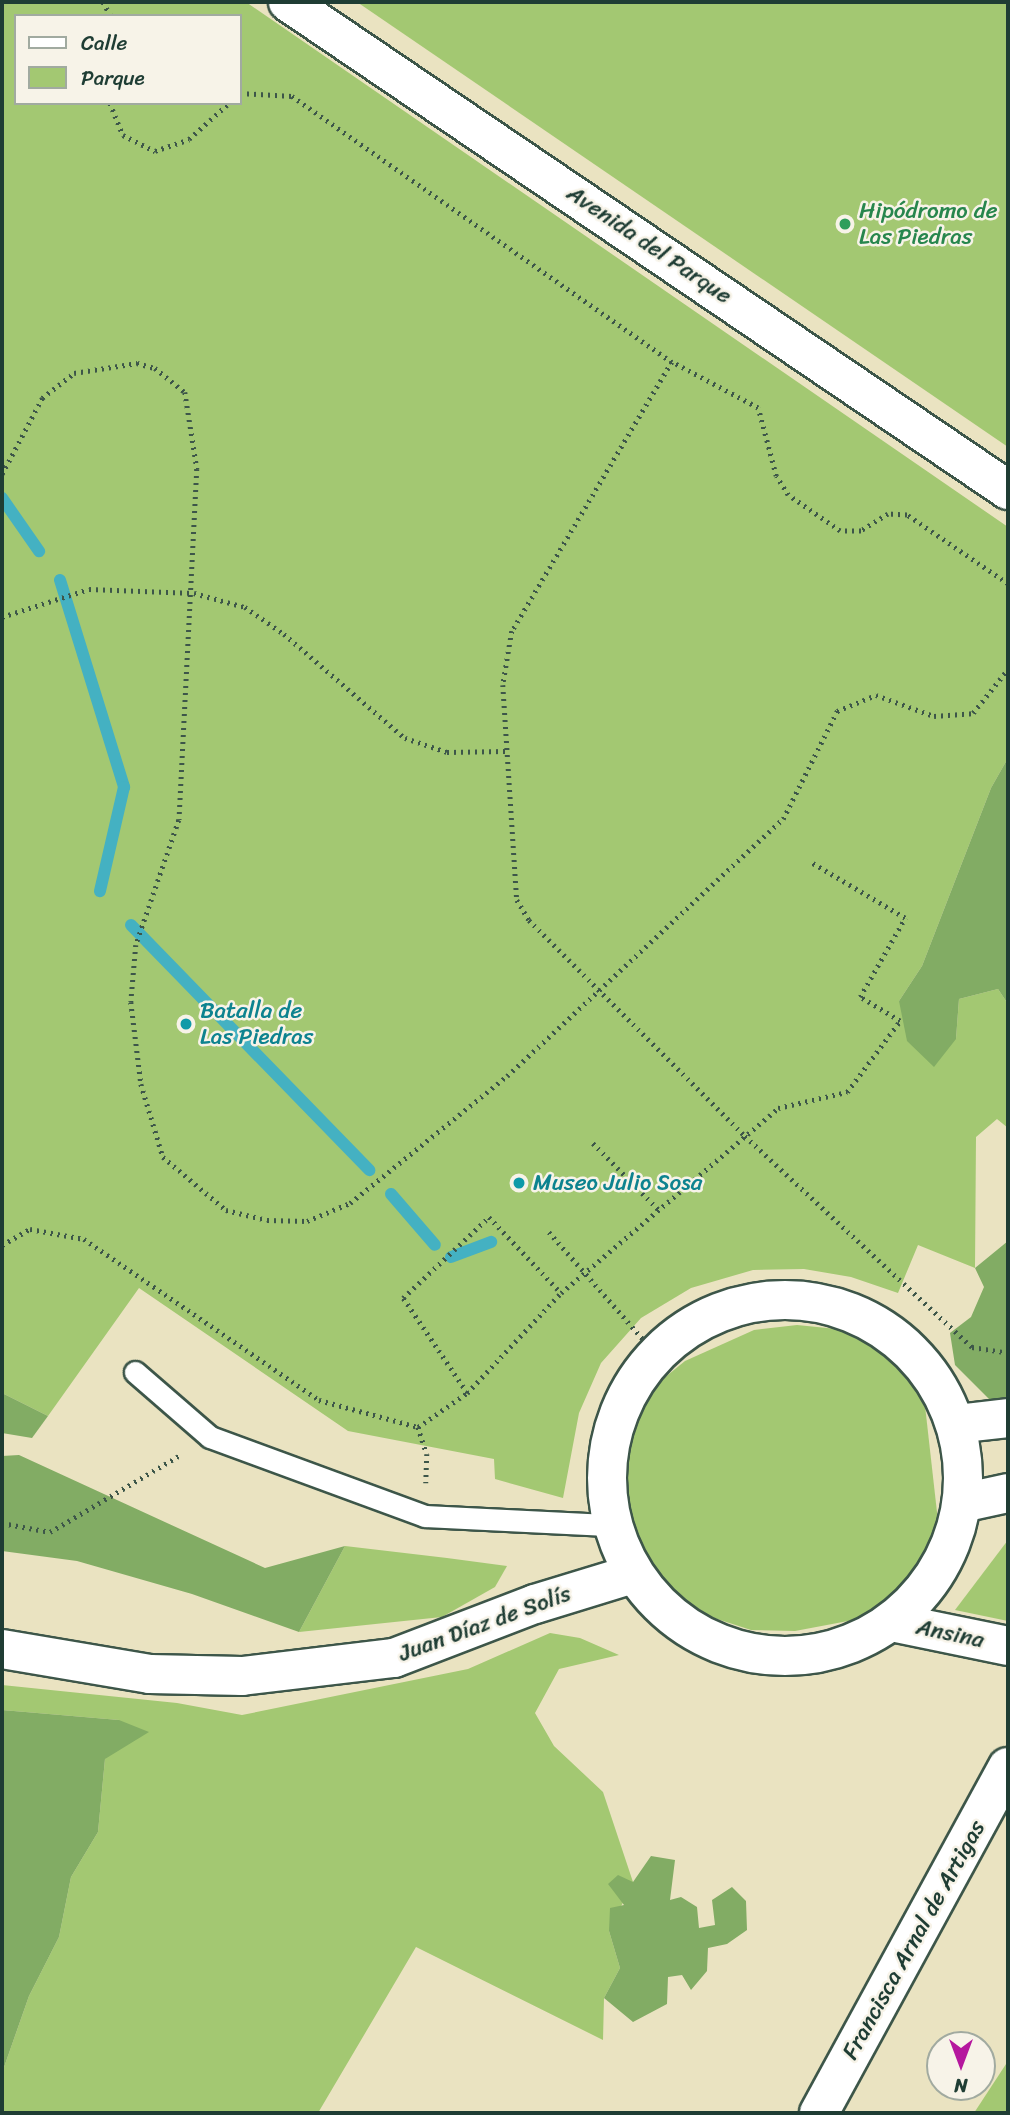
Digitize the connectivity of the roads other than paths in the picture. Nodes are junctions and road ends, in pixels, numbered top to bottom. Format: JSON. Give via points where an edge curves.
{"nodes":[{"id":1,"x":288,"y":2,"type":"edge"},
{"id":2,"x":1008,"y":490,"type":"edge"},
{"id":3,"x":135,"y":1372,"type":"dead end"},
{"id":4,"x":1008,"y":1418,"type":"edge"},
{"id":5,"x":956,"y":1424,"type":"junction"},
{"id":6,"x":1008,"y":1493,"type":"edge"},
{"id":7,"x":962,"y":1503,"type":"junction"},
{"id":8,"x":612,"y":1525,"type":"junction"},
{"id":9,"x":633,"y":1574,"type":"junction"},
{"id":10,"x":891,"y":1622,"type":"junction"},
{"id":11,"x":1008,"y":1646,"type":"edge"},
{"id":12,"x":2,"y":1649,"type":"edge"},
{"id":13,"x":1008,"y":1767,"type":"edge"},
{"id":14,"x":819,"y":2113,"type":"edge"}],
"edges":[{"from":1,"to":2,"type":"street","name":"Avenida del Parque"},
{"from":3,"to":8,"type":"lane","via":[[211,1437],[425,1516]]},
{"from":4,"to":5,"type":"street"},
{"from":5,"to":7,"type":"street","via":[[963,1463]]},
{"from":5,"to":8,"type":"street","via":[[932,1377],[896,1339],[851,1313],[800,1300],[735,1308],[698,1322],[656,1354],[628,1391],[611,1433],[606,1480]]},
{"from":6,"to":7,"type":"street"},
{"from":7,"to":10,"type":"street","via":[[950,1548],[926,1589]]},
{"from":8,"to":9,"type":"street"},
{"from":9,"to":10,"type":"street","via":[[672,1618],[723,1647],[781,1657],[839,1649]]},
{"from":9,"to":12,"type":"street","name":"Juan Díaz de Solís","via":[[535,1604],[394,1658],[339,1665],[243,1676],[150,1674]]},
{"from":10,"to":11,"type":"street","name":"Ansina"},
{"from":13,"to":14,"type":"street","name":"Francisca Arnal de Artigas"}]}
